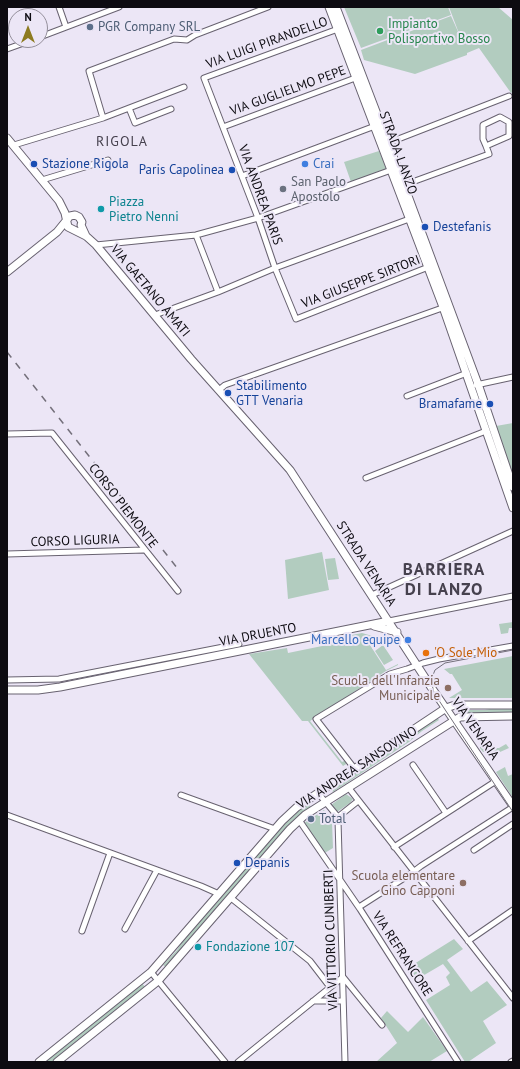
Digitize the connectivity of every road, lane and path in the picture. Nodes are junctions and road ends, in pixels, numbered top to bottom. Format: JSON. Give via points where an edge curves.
{"nodes":[{"id":1,"x":59,"y":7,"type":"edge"},
{"id":2,"x":119,"y":7,"type":"edge"},
{"id":3,"x":268,"y":7,"type":"edge"},
{"id":4,"x":329,"y":7,"type":"edge"},
{"id":5,"x":336,"y":7,"type":"edge"},
{"id":6,"x":66,"y":27,"type":"junction"},
{"id":7,"x":338,"y":29,"type":"junction"},
{"id":8,"x":48,"y":34,"type":"edge"},
{"id":9,"x":359,"y":77,"type":"junction"},
{"id":10,"x":204,"y":78,"type":"joint"},
{"id":11,"x":184,"y":87,"type":"dead end"},
{"id":12,"x":509,"y":96,"type":"dead end"},
{"id":13,"x":129,"y":108,"type":"junction"},
{"id":14,"x":171,"y":109,"type":"dead end"},
{"id":15,"x":103,"y":118,"type":"junction"},
{"id":16,"x":375,"y":126,"type":"junction"},
{"id":17,"x":223,"y":128,"type":"junction"},
{"id":18,"x":7,"y":138,"type":"edge"},
{"id":19,"x":388,"y":144,"type":"junction"},
{"id":20,"x":14,"y":146,"type":"junction"},
{"id":21,"x":486,"y":146,"type":"junction"},
{"id":22,"x":108,"y":160,"type":"dead end"},
{"id":23,"x":398,"y":167,"type":"junction"},
{"id":24,"x":390,"y":170,"type":"junction"},
{"id":25,"x":242,"y":176,"type":"junction"},
{"id":26,"x":42,"y":180,"type":"junction"},
{"id":27,"x":404,"y":185,"type":"junction"},
{"id":28,"x":59,"y":201,"type":"junction"},
{"id":29,"x":75,"y":215,"type":"junction"},
{"id":30,"x":258,"y":218,"type":"junction"},
{"id":31,"x":413,"y":218,"type":"junction"},
{"id":32,"x":67,"y":220,"type":"junction"},
{"id":33,"x":81,"y":225,"type":"junction"},
{"id":34,"x":73,"y":230,"type":"junction"},
{"id":35,"x":57,"y":232,"type":"junction"},
{"id":36,"x":196,"y":235,"type":"junction"},
{"id":37,"x":86,"y":236,"type":"junction"},
{"id":38,"x":96,"y":245,"type":"junction"},
{"id":39,"x":431,"y":266,"type":"junction"},
{"id":40,"x":275,"y":268,"type":"junction"},
{"id":41,"x":7,"y":272,"type":"edge"},
{"id":42,"x":218,"y":292,"type":"junction"},
{"id":43,"x":446,"y":306,"type":"junction"},
{"id":44,"x":155,"y":315,"type":"junction"},
{"id":45,"x":296,"y":319,"type":"joint"},
{"id":46,"x":194,"y":362,"type":"joint"},
{"id":47,"x":467,"y":373,"type":"junction"},
{"id":48,"x":513,"y":377,"type":"edge"},
{"id":49,"x":475,"y":385,"type":"junction"},
{"id":50,"x":219,"y":390,"type":"junction"},
{"id":51,"x":407,"y":396,"type":"dead end"},
{"id":52,"x":486,"y":431,"type":"junction"},
{"id":53,"x":7,"y":434,"type":"edge"},
{"id":54,"x":366,"y":478,"type":"dead end"},
{"id":55,"x":513,"y":487,"type":"edge"},
{"id":56,"x":513,"y":508,"type":"edge"},
{"id":57,"x":513,"y":531,"type":"edge"},
{"id":58,"x":144,"y":550,"type":"junction"},
{"id":59,"x":7,"y":554,"type":"edge"},
{"id":60,"x":178,"y":591,"type":"dead end"},
{"id":61,"x":372,"y":595,"type":"junction"},
{"id":62,"x":513,"y":596,"type":"edge"},
{"id":63,"x":389,"y":621,"type":"junction"},
{"id":64,"x":372,"y":625,"type":"junction"},
{"id":65,"x":396,"y":632,"type":"junction"},
{"id":66,"x":239,"y":644,"type":"dead end"},
{"id":67,"x":513,"y":646,"type":"edge"},
{"id":68,"x":417,"y":665,"type":"junction"},
{"id":69,"x":59,"y":679,"type":"junction"},
{"id":70,"x":7,"y":680,"type":"edge"},
{"id":71,"x":60,"y":687,"type":"junction"},
{"id":72,"x":7,"y":690,"type":"edge"},
{"id":73,"x":513,"y":705,"type":"edge"},
{"id":74,"x":446,"y":708,"type":"junction"},
{"id":75,"x":513,"y":716,"type":"edge"},
{"id":76,"x":454,"y":720,"type":"junction"},
{"id":77,"x":413,"y":765,"type":"dead end"},
{"id":78,"x":354,"y":768,"type":"junction"},
{"id":79,"x":496,"y":781,"type":"junction"},
{"id":80,"x":348,"y":787,"type":"junction"},
{"id":81,"x":318,"y":793,"type":"junction"},
{"id":82,"x":182,"y":795,"type":"dead end"},
{"id":83,"x":358,"y":801,"type":"junction"},
{"id":84,"x":325,"y":802,"type":"junction"},
{"id":85,"x":513,"y":807,"type":"edge"},
{"id":86,"x":446,"y":813,"type":"junction"},
{"id":87,"x":7,"y":815,"type":"edge"},
{"id":88,"x":338,"y":817,"type":"junction"},
{"id":89,"x":299,"y":820,"type":"junction"},
{"id":90,"x":513,"y":824,"type":"edge"},
{"id":91,"x":275,"y":828,"type":"junction"},
{"id":92,"x":394,"y":847,"type":"junction"},
{"id":93,"x":474,"y":850,"type":"dead end"},
{"id":94,"x":110,"y":853,"type":"junction"},
{"id":95,"x":157,"y":870,"type":"junction"},
{"id":96,"x":413,"y":872,"type":"junction"},
{"id":97,"x":340,"y":882,"type":"junction"},
{"id":98,"x":219,"y":894,"type":"junction"},
{"id":99,"x":231,"y":898,"type":"junction"},
{"id":100,"x":353,"y":898,"type":"junction"},
{"id":101,"x":341,"y":900,"type":"junction"},
{"id":102,"x":359,"y":907,"type":"junction"},
{"id":103,"x":513,"y":910,"type":"edge"},
{"id":104,"x":124,"y":929,"type":"dead end"},
{"id":105,"x":82,"y":931,"type":"dead end"},
{"id":106,"x":468,"y":941,"type":"junction"},
{"id":107,"x":151,"y":972,"type":"junction"},
{"id":108,"x":343,"y":977,"type":"junction"},
{"id":109,"x":158,"y":981,"type":"junction"},
{"id":110,"x":330,"y":987,"type":"junction"},
{"id":111,"x":513,"y":998,"type":"edge"},
{"id":112,"x":313,"y":1001,"type":"junction"},
{"id":113,"x":344,"y":1001,"type":"junction"},
{"id":114,"x":382,"y":1025,"type":"dead end"},
{"id":115,"x":39,"y":1062,"type":"edge"},
{"id":116,"x":58,"y":1062,"type":"edge"},
{"id":117,"x":225,"y":1062,"type":"edge"},
{"id":118,"x":238,"y":1062,"type":"edge"},
{"id":119,"x":345,"y":1062,"type":"edge"},
{"id":120,"x":458,"y":1062,"type":"edge"}],
"edges":[{"from":1,"to":6,"type":"street"},
{"from":2,"to":6,"type":"street"},
{"from":3,"to":15,"type":"street","via":[[187,40],[174,39],[88,71]]},
{"from":4,"to":7,"type":"street","name":"STRADA LANZO"},
{"from":5,"to":9,"type":"street","name":"STRADA LANZO"},
{"from":6,"to":8,"type":"street"},
{"from":7,"to":9,"type":"street","name":"STRADA LANZO"},
{"from":7,"to":10,"type":"street","name":"VIA LUIGI PIRANDELLO"},
{"from":9,"to":16,"type":"street","name":"STRADA LANZO"},
{"from":9,"to":17,"type":"street","name":"VIA GUGLIELMO PEPE"},
{"from":9,"to":19,"type":"street","name":"STRADA LANZO"},
{"from":10,"to":17,"type":"street","name":"VIA ANDREA PARIS"},
{"from":11,"to":13,"type":"street"},
{"from":12,"to":19,"type":"street"},
{"from":13,"to":14,"type":"street","via":[[135,123]]},
{"from":13,"to":15,"type":"street"},
{"from":15,"to":20,"type":"street"},
{"from":16,"to":24,"type":"street","name":"STRADA LANZO"},
{"from":16,"to":25,"type":"street"},
{"from":17,"to":25,"type":"street","name":"VIA ANDREA PARIS"},
{"from":18,"to":20,"type":"street"},
{"from":19,"to":23,"type":"street","name":"STRADA LANZO"},
{"from":20,"to":26,"type":"street"},
{"from":21,"to":21,"type":"street","via":[[483,125],[500,117],[509,122],[509,136]]},
{"from":21,"to":27,"type":"street","name":"STRADA LANZO","via":[[489,154]]},
{"from":22,"to":26,"type":"street"},
{"from":23,"to":24,"type":"street"},
{"from":23,"to":27,"type":"street","name":"STRADA LANZO"},
{"from":24,"to":30,"type":"street"},
{"from":24,"to":31,"type":"street","name":"STRADA LANZO"},
{"from":25,"to":30,"type":"street","name":"VIA ANDREA PARIS"},
{"from":26,"to":28,"type":"street"},
{"from":27,"to":31,"type":"street","name":"STRADA LANZO"},
{"from":28,"to":29,"type":"street"},
{"from":28,"to":32,"type":"street"},
{"from":29,"to":32,"type":"street"},
{"from":29,"to":33,"type":"street","via":[[81,219]]},
{"from":30,"to":36,"type":"street"},
{"from":30,"to":40,"type":"street","name":"VIA ANDREA PARIS"},
{"from":31,"to":39,"type":"street","name":"STRADA LANZO"},
{"from":31,"to":40,"type":"street"},
{"from":32,"to":34,"type":"street","via":[[68,227]]},
{"from":32,"to":35,"type":"street"},
{"from":33,"to":34,"type":"street","via":[[79,229]]},
{"from":33,"to":37,"type":"street","name":"VIA GAETANO AMATI"},
{"from":34,"to":35,"type":"street"},
{"from":34,"to":37,"type":"street","name":"VIA GAETANO AMATI"},
{"from":35,"to":41,"type":"street"},
{"from":36,"to":38,"type":"street"},
{"from":36,"to":42,"type":"street"},
{"from":37,"to":38,"type":"street","name":"VIA GAETANO AMATI"},
{"from":38,"to":44,"type":"street","name":"VIA GAETANO AMATI"},
{"from":39,"to":43,"type":"street","name":"STRADA LANZO"},
{"from":39,"to":45,"type":"street","name":"VIA GIUSEPPE SIRTORI"},
{"from":40,"to":42,"type":"street"},
{"from":40,"to":45,"type":"street","name":"VIA ANDREA PARIS"},
{"from":42,"to":44,"type":"street"},
{"from":43,"to":47,"type":"street","name":"STRADA LANZO"},
{"from":43,"to":49,"type":"street","name":"STRADA LANZO"},
{"from":43,"to":50,"type":"street","via":[[225,385]]},
{"from":44,"to":46,"type":"street","name":"VIA GAETANO AMATI"},
{"from":46,"to":50,"type":"street","name":"STRADA VENARIA"},
{"from":47,"to":49,"type":"street","name":"STRADA LANZO"},
{"from":47,"to":51,"type":"street"},
{"from":48,"to":49,"type":"street"},
{"from":49,"to":52,"type":"street","name":"STRADA LANZO"},
{"from":49,"to":55,"type":"street","name":"STRADA LANZO"},
{"from":50,"to":61,"type":"street","name":"STRADA VENARIA","via":[[290,470]]},
{"from":52,"to":54,"type":"street"},
{"from":52,"to":56,"type":"street","name":"STRADA LANZO"},
{"from":53,"to":58,"type":"street","name":"CORSO PIEMONTE","via":[[52,433]]},
{"from":57,"to":61,"type":"street"},
{"from":58,"to":59,"type":"street","name":"CORSO LIGURIA"},
{"from":58,"to":60,"type":"street","name":"CORSO PIEMONTE"},
{"from":61,"to":63,"type":"street","name":"STRADA VENARIA"},
{"from":62,"to":63,"type":"street","name":"VIA DRUENTO"},
{"from":63,"to":64,"type":"street","name":"VIA DRUENTO"},
{"from":63,"to":65,"type":"street","name":"STRADA VENARIA"},
{"from":64,"to":65,"type":"street"},
{"from":64,"to":71,"type":"street","name":"VIA DRUENTO"},
{"from":65,"to":68,"type":"street","name":"STRADA VENARIA"},
{"from":66,"to":69,"type":"street","name":"VIA DRUENTO"},
{"from":67,"to":68,"type":"street"},
{"from":68,"to":74,"type":"street","name":"VIA VENARIA"},
{"from":68,"to":78,"type":"street","via":[[387,675],[316,719]]},
{"from":69,"to":70,"type":"street","name":"VIA DRUENTO"},
{"from":69,"to":71,"type":"street"},
{"from":71,"to":72,"type":"street","name":"VIA DRUENTO"},
{"from":73,"to":74,"type":"street","via":[[455,705]]},
{"from":74,"to":76,"type":"street","name":"VIA VENARIA"},
{"from":74,"to":78,"type":"street","name":"VIA ANDREA SANSOVINO"},
{"from":75,"to":76,"type":"street","via":[[460,717]]},
{"from":76,"to":79,"type":"street","name":"VIA VENARIA"},
{"from":76,"to":80,"type":"street","name":"VIA ANDREA SANSOVINO"},
{"from":77,"to":86,"type":"street"},
{"from":78,"to":81,"type":"street","name":"VIA ANDREA SANSOVINO"},
{"from":79,"to":85,"type":"street","name":"VIA VENARIA"},
{"from":79,"to":86,"type":"street"},
{"from":80,"to":83,"type":"street"},
{"from":80,"to":84,"type":"street","name":"VIA ANDREA SANSOVINO"},
{"from":81,"to":84,"type":"street"},
{"from":81,"to":91,"type":"street","name":"VIA ANDREA SANSOVINO","via":[[294,809]]},
{"from":82,"to":91,"type":"street"},
{"from":83,"to":88,"type":"street"},
{"from":83,"to":92,"type":"street"},
{"from":84,"to":88,"type":"street"},
{"from":84,"to":89,"type":"street","name":"VIA ANDREA SANSOVINO"},
{"from":85,"to":96,"type":"street"},
{"from":86,"to":92,"type":"street"},
{"from":87,"to":94,"type":"street"},
{"from":88,"to":97,"type":"street","name":"VIA VITTORIO CUNIBERTI"},
{"from":89,"to":97,"type":"street","name":"VIA REFRANCORE"},
{"from":89,"to":99,"type":"street","name":"VIA ANDREA SANSOVINO"},
{"from":90,"to":93,"type":"street"},
{"from":91,"to":98,"type":"street","name":"VIA ANDREA SANSOVINO"},
{"from":92,"to":96,"type":"street"},
{"from":94,"to":95,"type":"street"},
{"from":94,"to":105,"type":"street"},
{"from":95,"to":98,"type":"street"},
{"from":95,"to":104,"type":"street"},
{"from":96,"to":102,"type":"street"},
{"from":96,"to":106,"type":"street"},
{"from":97,"to":100,"type":"street","name":"VIA REFRANCORE"},
{"from":97,"to":101,"type":"street","name":"VIA VITTORIO CUNIBERTI"},
{"from":98,"to":107,"type":"street","name":"VIA ANDREA SANSOVINO"},
{"from":99,"to":109,"type":"street","name":"VIA ANDREA SANSOVINO"},
{"from":99,"to":110,"type":"street","via":[[310,961]]},
{"from":100,"to":101,"type":"street"},
{"from":100,"to":102,"type":"street","name":"VIA REFRANCORE"},
{"from":101,"to":108,"type":"street","name":"VIA VITTORIO CUNIBERTI"},
{"from":102,"to":120,"type":"street","name":"VIA REFRANCORE"},
{"from":103,"to":106,"type":"street"},
{"from":106,"to":111,"type":"street"},
{"from":107,"to":109,"type":"street"},
{"from":107,"to":115,"type":"street","name":"VIA ANDREA SANSOVINO"},
{"from":108,"to":110,"type":"street"},
{"from":108,"to":113,"type":"street","name":"VIA VITTORIO CUNIBERTI"},
{"from":108,"to":114,"type":"street"},
{"from":109,"to":116,"type":"street","name":"VIA ANDREA SANSOVINO"},
{"from":109,"to":117,"type":"street"},
{"from":110,"to":112,"type":"street"},
{"from":112,"to":113,"type":"street"},
{"from":112,"to":118,"type":"street"},
{"from":113,"to":119,"type":"street","name":"VIA VITTORIO CUNIBERTI"}]}
